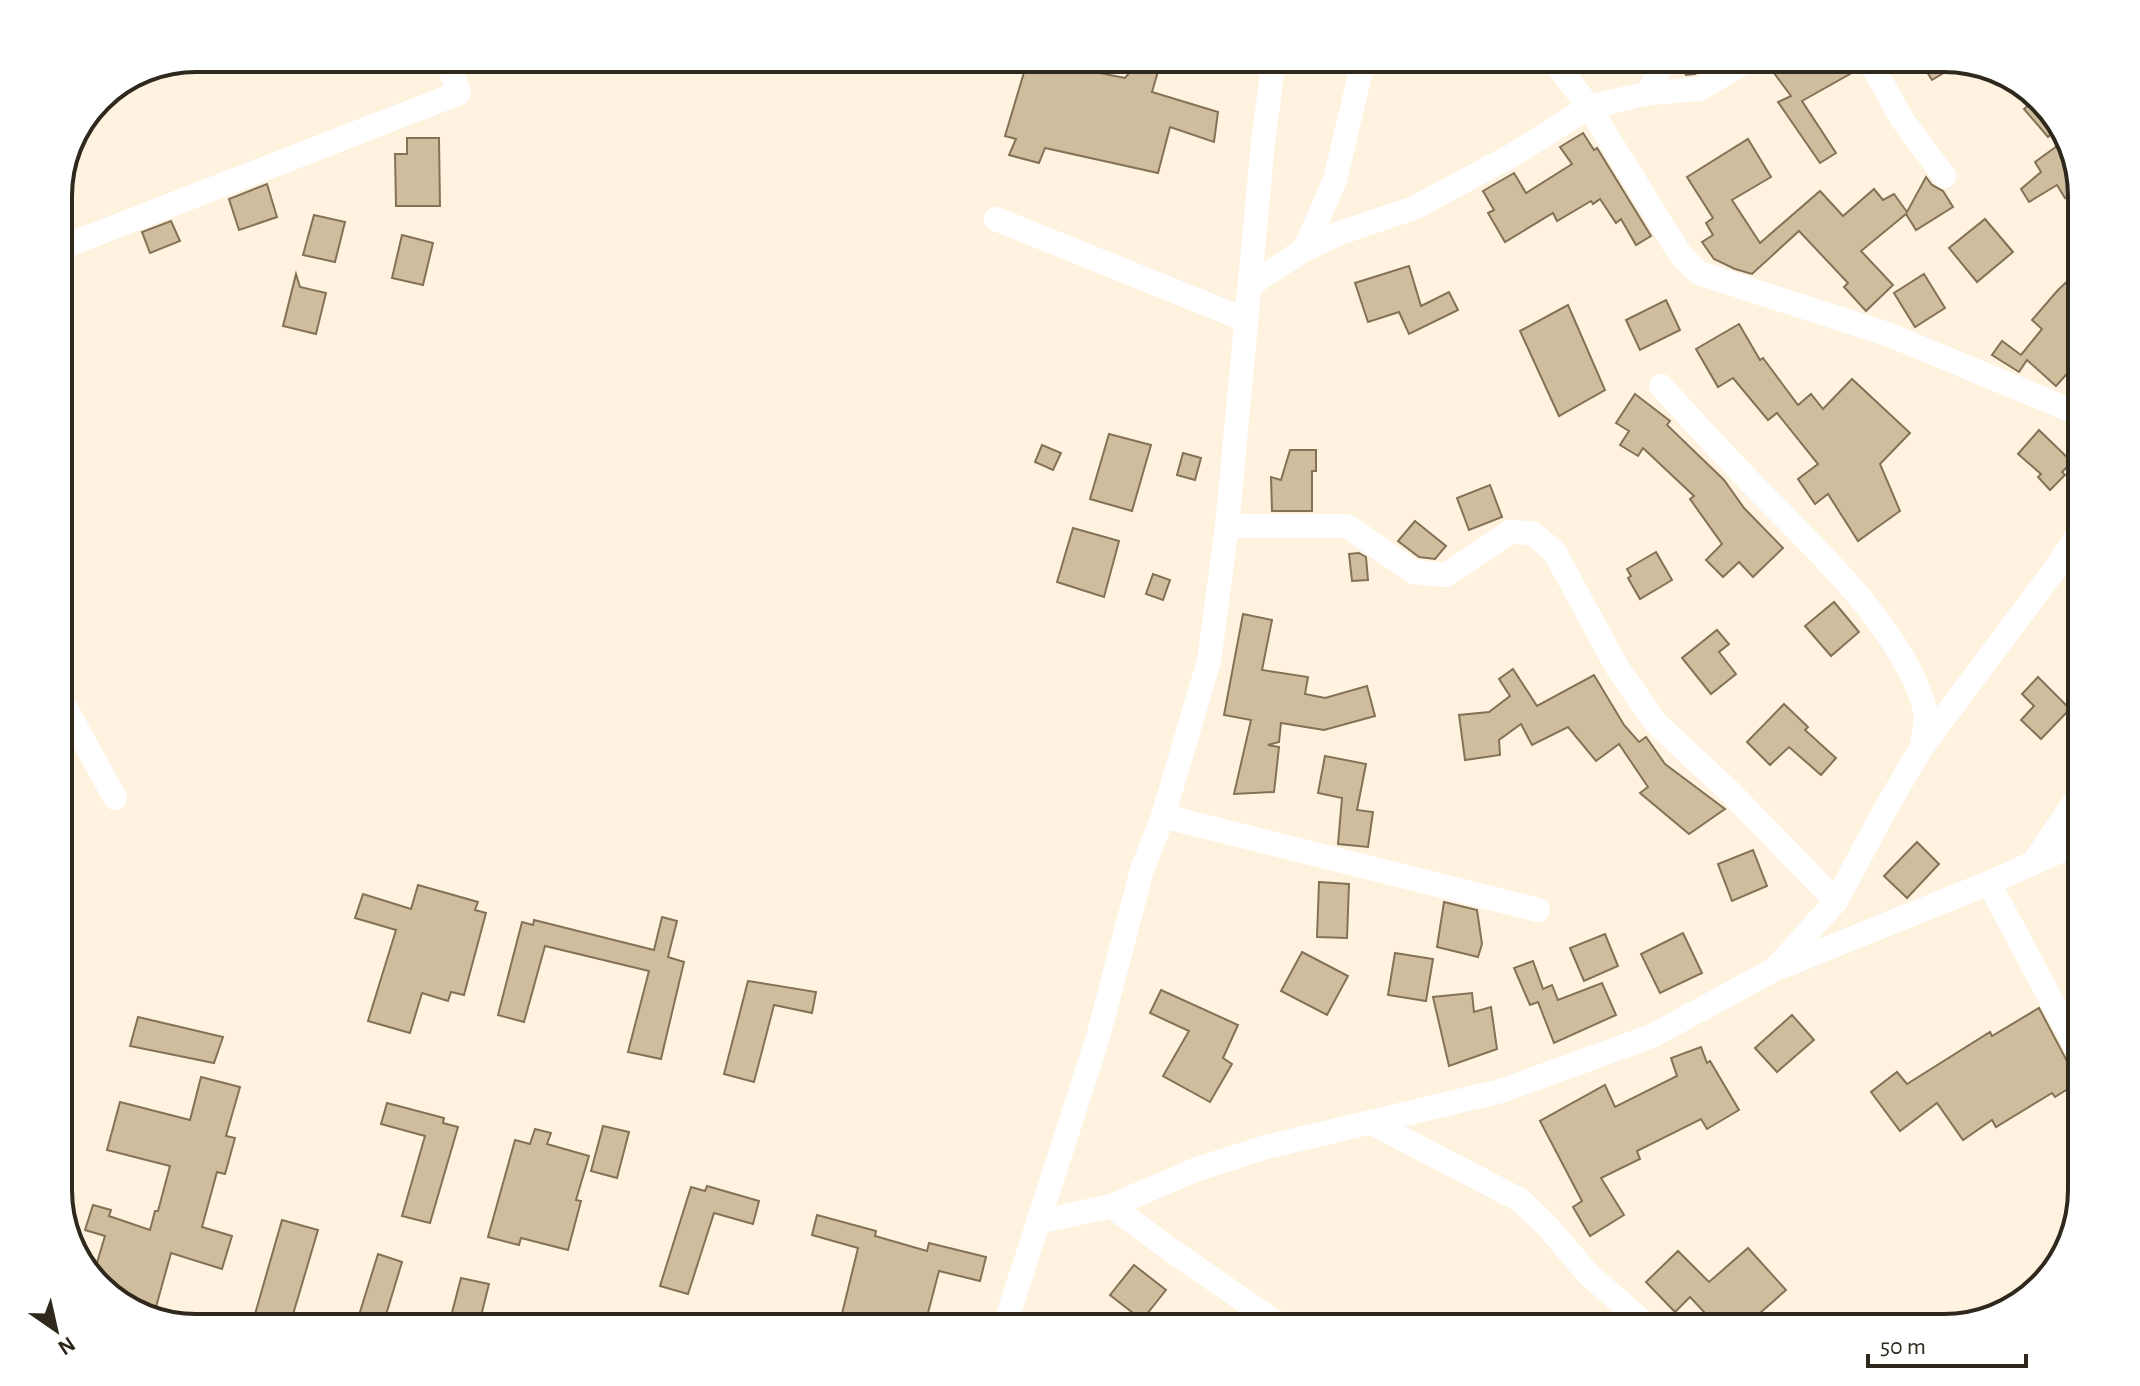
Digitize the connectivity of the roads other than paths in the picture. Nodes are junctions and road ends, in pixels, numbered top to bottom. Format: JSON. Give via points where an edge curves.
{"nodes":[{"id":1,"x":451,"y":72,"type":"edge"},
{"id":2,"x":1273,"y":72,"type":"edge"},
{"id":3,"x":1361,"y":72,"type":"edge"},
{"id":4,"x":1563,"y":72,"type":"edge"},
{"id":5,"x":1658,"y":72,"type":"edge"},
{"id":6,"x":1728,"y":72,"type":"edge"},
{"id":7,"x":1876,"y":72,"type":"edge"},
{"id":8,"x":1649,"y":93,"type":"junction"},
{"id":9,"x":1589,"y":107,"type":"junction"},
{"id":10,"x":1944,"y":176,"type":"dead end"},
{"id":11,"x":996,"y":219,"type":"dead end"},
{"id":12,"x":72,"y":244,"type":"edge"},
{"id":13,"x":1304,"y":250,"type":"junction"},
{"id":14,"x":1250,"y":285,"type":"junction"},
{"id":15,"x":1246,"y":320,"type":"junction"},
{"id":16,"x":1661,"y":386,"type":"dead end"},
{"id":17,"x":2068,"y":409,"type":"edge"},
{"id":18,"x":1227,"y":526,"type":"junction"},
{"id":19,"x":2068,"y":550,"type":"edge"},
{"id":20,"x":72,"y":728,"type":"edge"},
{"id":21,"x":1922,"y":747,"type":"junction"},
{"id":22,"x":115,"y":798,"type":"dead end"},
{"id":23,"x":2068,"y":812,"type":"edge"},
{"id":24,"x":1163,"y":816,"type":"junction"},
{"id":25,"x":2068,"y":847,"type":"edge"},
{"id":26,"x":2033,"y":863,"type":"junction"},
{"id":27,"x":1989,"y":883,"type":"junction"},
{"id":28,"x":1836,"y":901,"type":"junction"},
{"id":29,"x":1538,"y":910,"type":"dead end"},
{"id":30,"x":1775,"y":969,"type":"junction"},
{"id":31,"x":2068,"y":1032,"type":"edge"},
{"id":32,"x":1372,"y":1123,"type":"junction"},
{"id":33,"x":1111,"y":1206,"type":"junction"},
{"id":34,"x":1038,"y":1222,"type":"junction"},
{"id":35,"x":1008,"y":1314,"type":"edge"},
{"id":36,"x":1264,"y":1314,"type":"edge"},
{"id":37,"x":1634,"y":1314,"type":"edge"}],
"edges":[{"from":1,"to":12,"type":"street","via":[[459,93]]},
{"from":2,"to":14,"type":"street"},
{"from":3,"to":13,"type":"street","via":[[1335,180]]},
{"from":4,"to":9,"type":"street"},
{"from":5,"to":8,"type":"street"},
{"from":6,"to":8,"type":"street","via":[[1700,89]]},
{"from":7,"to":10,"type":"street"},
{"from":8,"to":9,"type":"street"},
{"from":9,"to":13,"type":"street","via":[[1414,208]]},
{"from":9,"to":17,"type":"street","via":[[1680,254],[1699,273],[1890,335]]},
{"from":11,"to":15,"type":"street"},
{"from":13,"to":14,"type":"street"},
{"from":14,"to":15,"type":"street"},
{"from":15,"to":18,"type":"street"},
{"from":16,"to":21,"type":"street","via":[[1804,535],[1900,650],[1926,712]]},
{"from":18,"to":24,"type":"street","via":[[1209,661]]},
{"from":18,"to":28,"type":"street","via":[[1347,526],[1414,572],[1446,575],[1510,532],[1532,533],[1554,551],[1618,669],[1656,723]]},
{"from":19,"to":21,"type":"street"},
{"from":20,"to":22,"type":"street"},
{"from":21,"to":28,"type":"street"},
{"from":23,"to":26,"type":"street"},
{"from":24,"to":29,"type":"street"},
{"from":24,"to":34,"type":"street","via":[[1142,870],[1098,1037]]},
{"from":25,"to":26,"type":"street"},
{"from":26,"to":27,"type":"street"},
{"from":27,"to":30,"type":"street"},
{"from":27,"to":31,"type":"street"},
{"from":28,"to":30,"type":"street"},
{"from":30,"to":32,"type":"street","via":[[1652,1036],[1501,1091]]},
{"from":32,"to":33,"type":"street","via":[[1266,1147]]},
{"from":32,"to":37,"type":"street","via":[[1520,1200],[1589,1275]]},
{"from":33,"to":34,"type":"street"},
{"from":33,"to":36,"type":"street"},
{"from":34,"to":35,"type":"street"}]}
